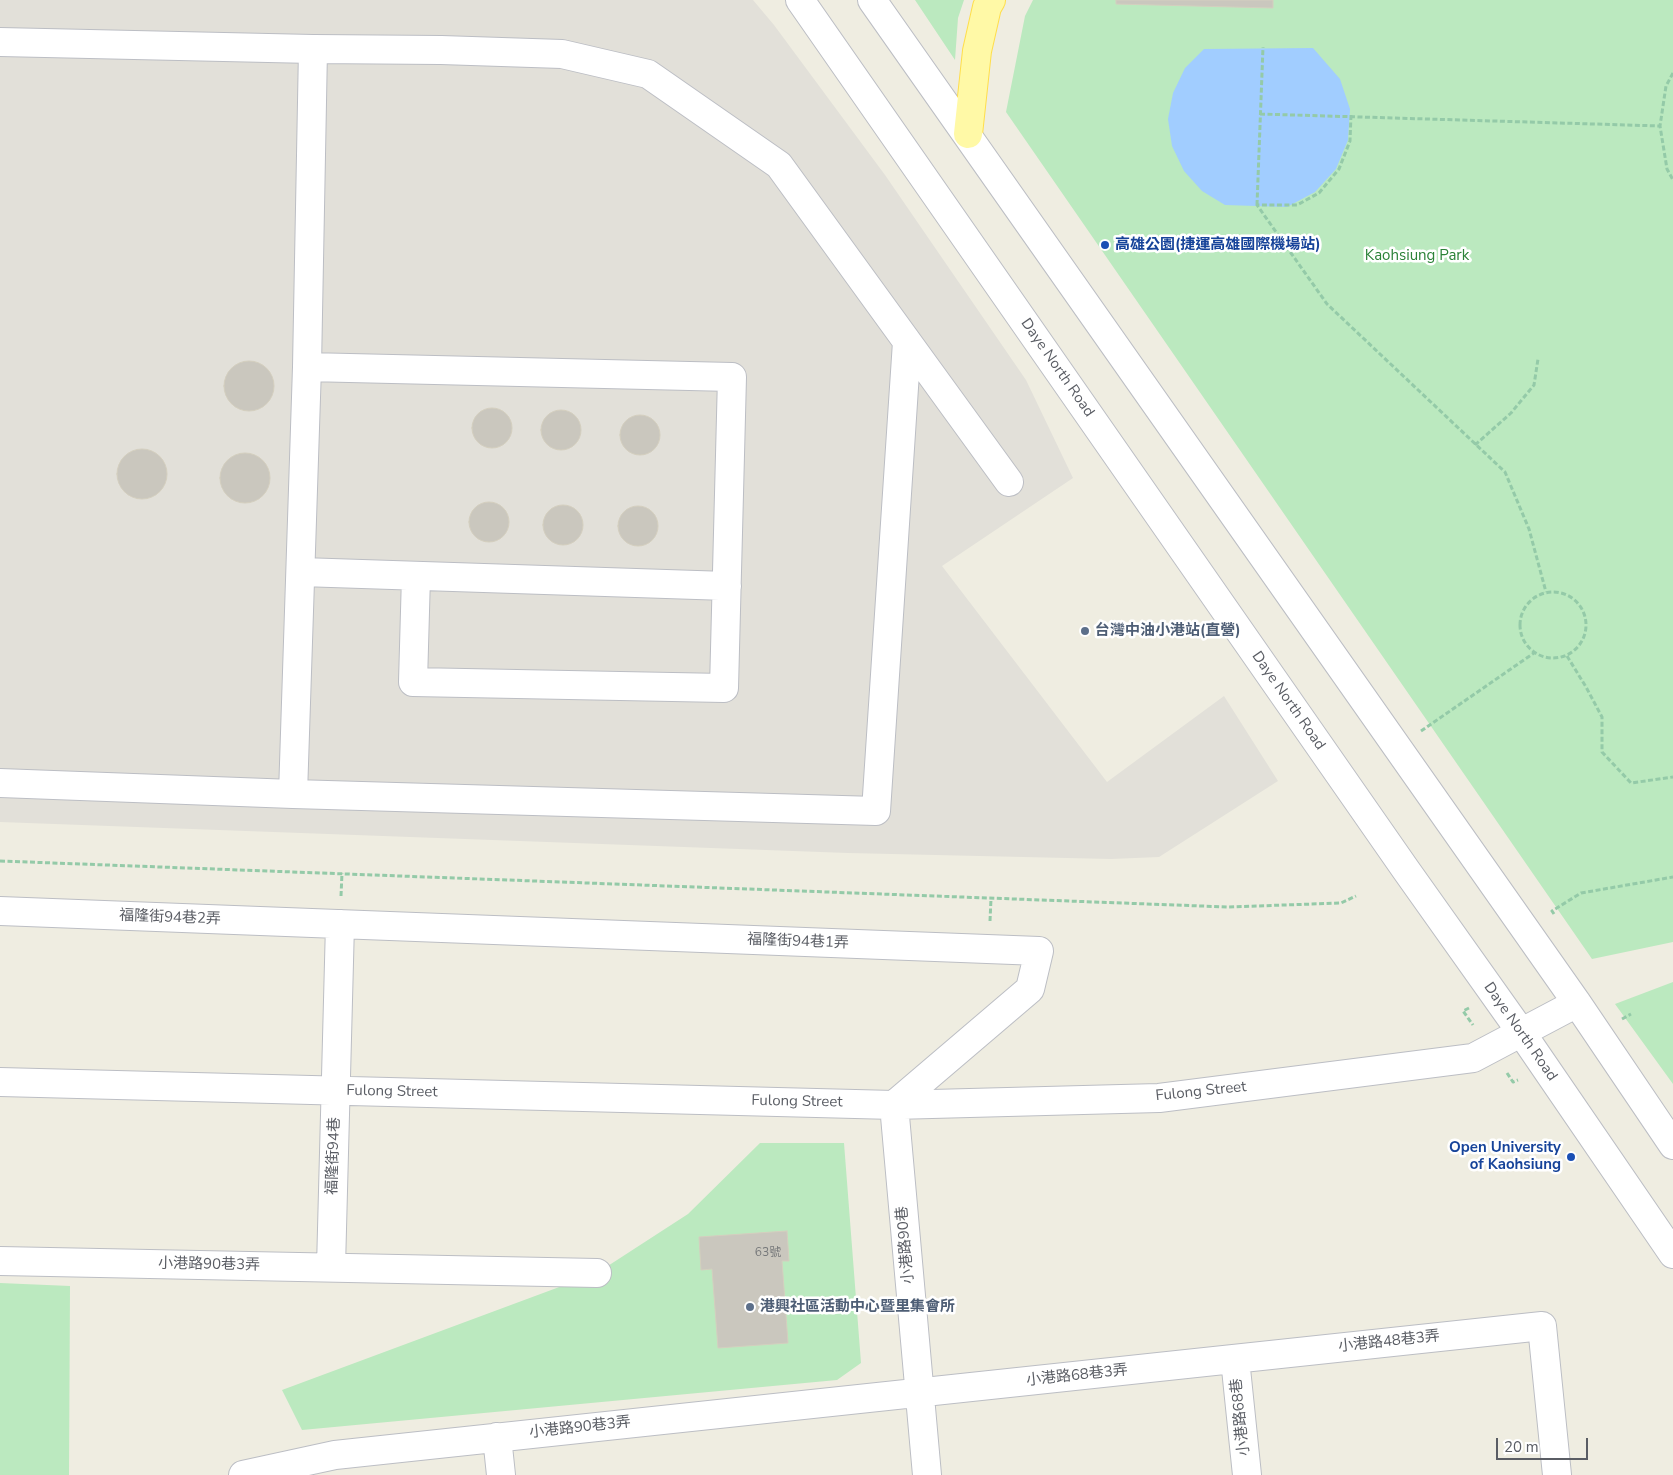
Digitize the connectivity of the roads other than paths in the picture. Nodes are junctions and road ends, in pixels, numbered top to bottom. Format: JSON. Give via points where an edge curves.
{"nodes":[{"id":1,"x":800,"y":0,"type":"edge"},
{"id":2,"x":872,"y":0,"type":"edge"},
{"id":3,"x":991,"y":0,"type":"edge"},
{"id":4,"x":0,"y":42,"type":"edge"},
{"id":5,"x":314,"y":49,"type":"junction"},
{"id":6,"x":968,"y":134,"type":"junction"},
{"id":7,"x":907,"y":342,"type":"junction"},
{"id":8,"x":307,"y":367,"type":"junction"},
{"id":9,"x":1009,"y":482,"type":"dead end"},
{"id":10,"x":301,"y":572,"type":"junction"},
{"id":11,"x":416,"y":576,"type":"junction"},
{"id":12,"x":727,"y":586,"type":"junction"},
{"id":13,"x":0,"y":783,"type":"edge"},
{"id":14,"x":293,"y":794,"type":"junction"},
{"id":15,"x":0,"y":911,"type":"edge"},
{"id":16,"x":340,"y":924,"type":"junction"},
{"id":17,"x":1577,"y":1003,"type":"junction"},
{"id":18,"x":1521,"y":1032,"type":"junction"},
{"id":19,"x":0,"y":1082,"type":"edge"},
{"id":20,"x":336,"y":1091,"type":"junction"},
{"id":21,"x":894,"y":1105,"type":"junction"},
{"id":22,"x":1673,"y":1145,"type":"edge"},
{"id":23,"x":1673,"y":1254,"type":"edge"},
{"id":24,"x":0,"y":1260,"type":"edge"},
{"id":25,"x":331,"y":1267,"type":"junction"},
{"id":26,"x":597,"y":1273,"type":"dead end"},
{"id":27,"x":1235,"y":1359,"type":"junction"},
{"id":28,"x":919,"y":1393,"type":"junction"},
{"id":29,"x":498,"y":1437,"type":"junction"},
{"id":30,"x":244,"y":1475,"type":"edge"},
{"id":31,"x":501,"y":1475,"type":"edge"},
{"id":32,"x":927,"y":1475,"type":"edge"},
{"id":33,"x":1247,"y":1475,"type":"edge"},
{"id":34,"x":1557,"y":1475,"type":"edge"}],
"edges":[{"from":1,"to":18,"type":"street","name":"Daye North Road"},
{"from":2,"to":6,"type":"street"},
{"from":3,"to":6,"type":"main road","via":[[977,51]]},
{"from":4,"to":5,"type":"street"},
{"from":5,"to":7,"type":"street","via":[[562,54],[648,74],[779,166]]},
{"from":5,"to":8,"type":"street"},
{"from":6,"to":17,"type":"street"},
{"from":7,"to":9,"type":"street"},
{"from":7,"to":14,"type":"street","via":[[876,811]]},
{"from":8,"to":10,"type":"street"},
{"from":8,"to":12,"type":"street","via":[[732,377]]},
{"from":10,"to":11,"type":"street"},
{"from":10,"to":14,"type":"street"},
{"from":11,"to":12,"type":"street"},
{"from":11,"to":12,"type":"street","via":[[413,682],[724,688]]},
{"from":13,"to":14,"type":"street"},
{"from":15,"to":16,"type":"street","name":"福隆街94巷2弄"},
{"from":16,"to":20,"type":"street","name":"福隆街94巷"},
{"from":16,"to":21,"type":"street","name":"福隆街94巷1弄","via":[[1039,951],[1030,989]]},
{"from":17,"to":18,"type":"street","name":"Fulong Street"},
{"from":17,"to":22,"type":"street"},
{"from":18,"to":21,"type":"street","name":"Fulong Street","via":[[1473,1058],[1159,1098]]},
{"from":18,"to":23,"type":"street","name":"Daye North Road"},
{"from":19,"to":20,"type":"street","name":"Fulong Street"},
{"from":20,"to":21,"type":"street","name":"Fulong Street"},
{"from":20,"to":25,"type":"street","name":"福隆街94巷"},
{"from":21,"to":28,"type":"street","name":"小港路90巷"},
{"from":24,"to":25,"type":"street","name":"小港路90巷3弄"},
{"from":25,"to":26,"type":"street","name":"小港路90巷3弄"},
{"from":27,"to":28,"type":"street","name":"小港路68巷3弄"},
{"from":27,"to":33,"type":"street","name":"小港路68巷"},
{"from":27,"to":34,"type":"street","name":"小港路48巷3弄","via":[[1542,1326]]},
{"from":28,"to":29,"type":"street","name":"小港路90巷3弄"},
{"from":28,"to":32,"type":"street","name":"小港路90巷"},
{"from":29,"to":30,"type":"street","name":"小港路90巷3弄","via":[[335,1454]]},
{"from":29,"to":31,"type":"street"}]}
